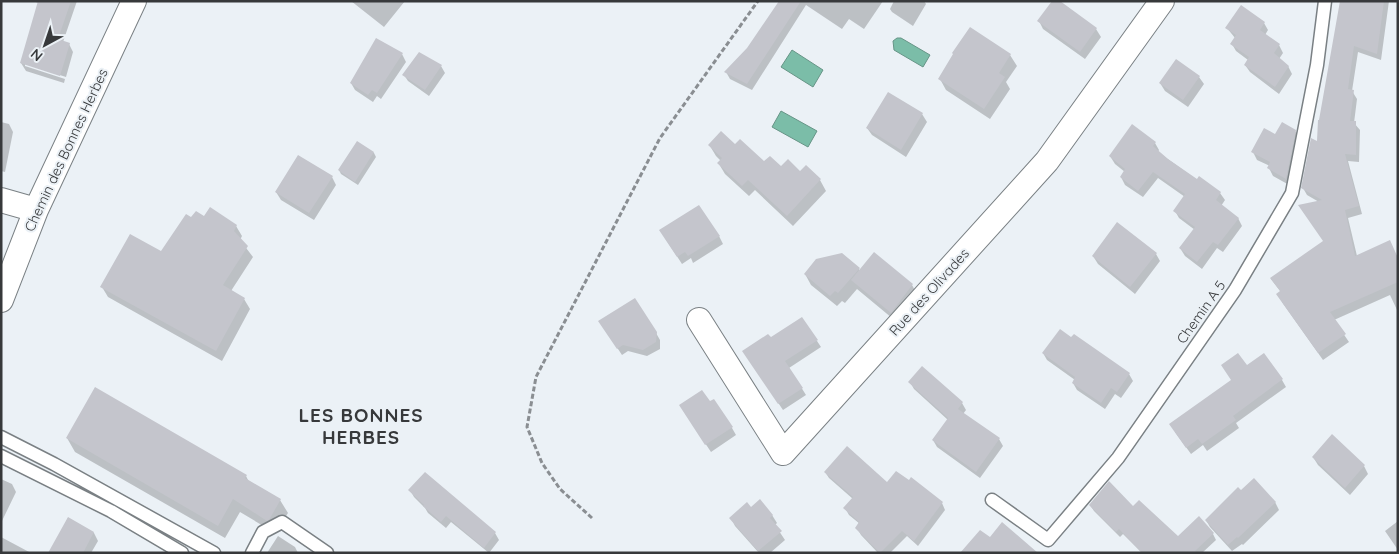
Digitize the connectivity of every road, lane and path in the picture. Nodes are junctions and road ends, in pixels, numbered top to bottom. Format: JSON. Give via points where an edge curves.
{"nodes":[{"id":1,"x":134,"y":1,"type":"edge"},
{"id":2,"x":758,"y":1,"type":"edge"},
{"id":3,"x":1162,"y":1,"type":"edge"},
{"id":4,"x":1325,"y":1,"type":"edge"},
{"id":5,"x":1,"y":200,"type":"edge"},
{"id":6,"x":36,"y":210,"type":"junction"},
{"id":7,"x":1,"y":300,"type":"edge"},
{"id":8,"x":699,"y":320,"type":"dead end"},
{"id":9,"x":1,"y":437,"type":"edge"},
{"id":10,"x":1,"y":456,"type":"edge"},
{"id":11,"x":992,"y":500,"type":"dead end"},
{"id":12,"x":592,"y":518,"type":"dead end"},
{"id":13,"x":182,"y":553,"type":"edge"},
{"id":14,"x":214,"y":553,"type":"edge"},
{"id":15,"x":252,"y":553,"type":"edge"},
{"id":16,"x":327,"y":553,"type":"edge"}],
"edges":[{"from":1,"to":6,"type":"street","name":"Chemin des Bonnes Herbes"},
{"from":2,"to":12,"type":"path","via":[[660,138],[536,376],[527,427],[542,463],[560,489]]},
{"from":3,"to":8,"type":"street","name":"Rue des Olivades","via":[[1047,161],[784,452]]},
{"from":4,"to":11,"type":"lane","name":"Chemin A 5","via":[[1317,65],[1292,193],[1236,290],[1118,458],[1048,540]]},
{"from":5,"to":6,"type":"street"},
{"from":6,"to":7,"type":"street","name":"Chemin des Bonnes Herbes"},
{"from":9,"to":14,"type":"lane"},
{"from":10,"to":13,"type":"lane","via":[[111,511]]},
{"from":15,"to":16,"type":"lane","via":[[263,532],[282,522]]}]}
